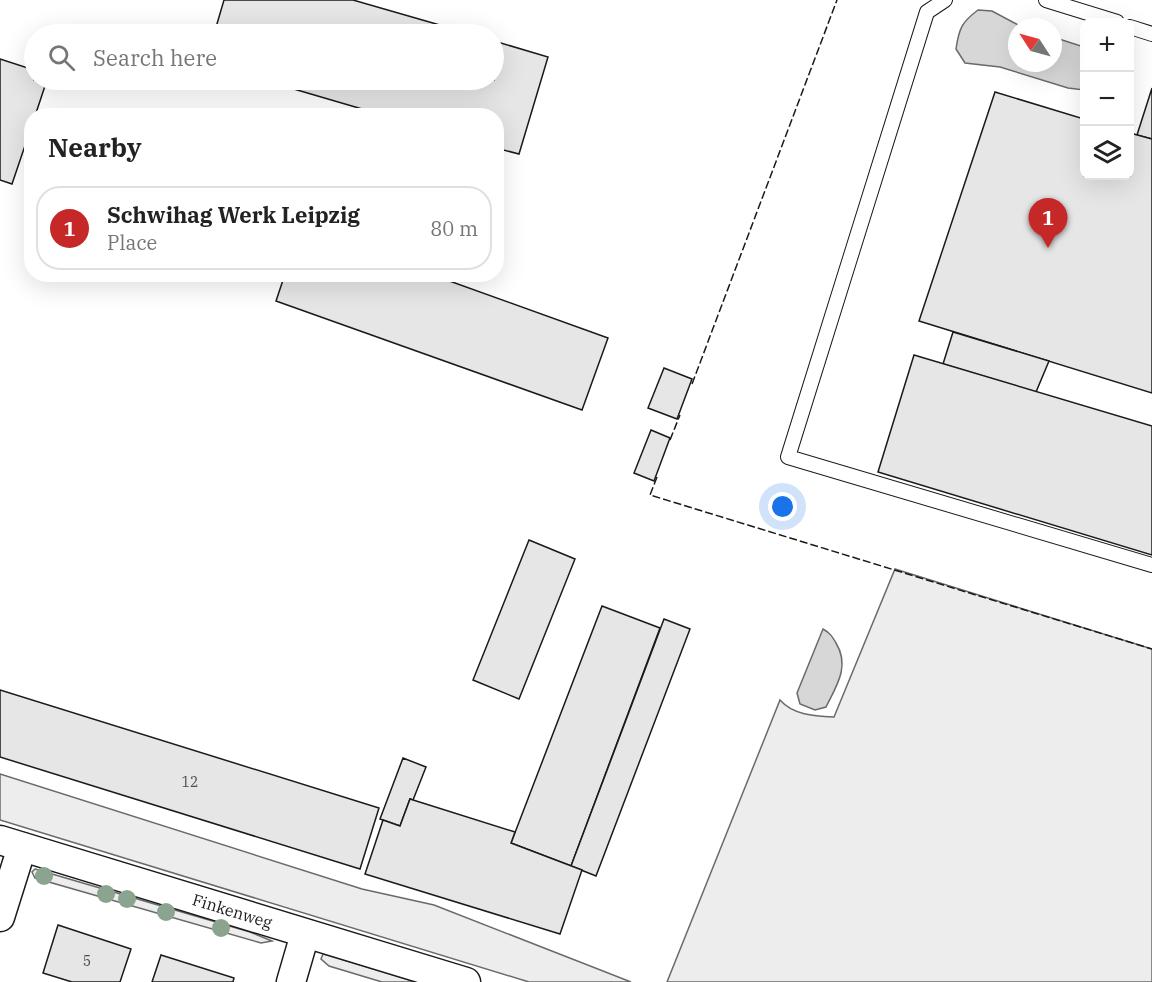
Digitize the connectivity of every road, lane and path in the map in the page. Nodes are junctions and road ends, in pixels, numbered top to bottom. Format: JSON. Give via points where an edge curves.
{"nodes":[{"id":1,"x":945,"y":0,"type":"edge"},
{"id":2,"x":1046,"y":0,"type":"edge"},
{"id":3,"x":1104,"y":18,"type":"edge"},
{"id":4,"x":1134,"y":28,"type":"edge"},
{"id":5,"x":1152,"y":34,"type":"edge"},
{"id":6,"x":1152,"y":565,"type":"edge"},
{"id":7,"x":11,"y":844,"type":"edge"},
{"id":8,"x":0,"y":917,"type":"edge"},
{"id":9,"x":305,"y":934,"type":"junction"},
{"id":10,"x":291,"y":982,"type":"edge"},
{"id":11,"x":466,"y":982,"type":"edge"}],
"edges":[{"from":1,"to":6,"type":"lane","via":[[927,12],[788,457]]},
{"from":2,"to":3,"type":"lane"},
{"from":4,"to":5,"type":"lane"},
{"from":7,"to":8,"type":"street"},
{"from":7,"to":9,"type":"street","name":"Finkenweg"},
{"from":9,"to":10,"type":"street"},
{"from":9,"to":11,"type":"street","name":"Finkenweg"}]}
